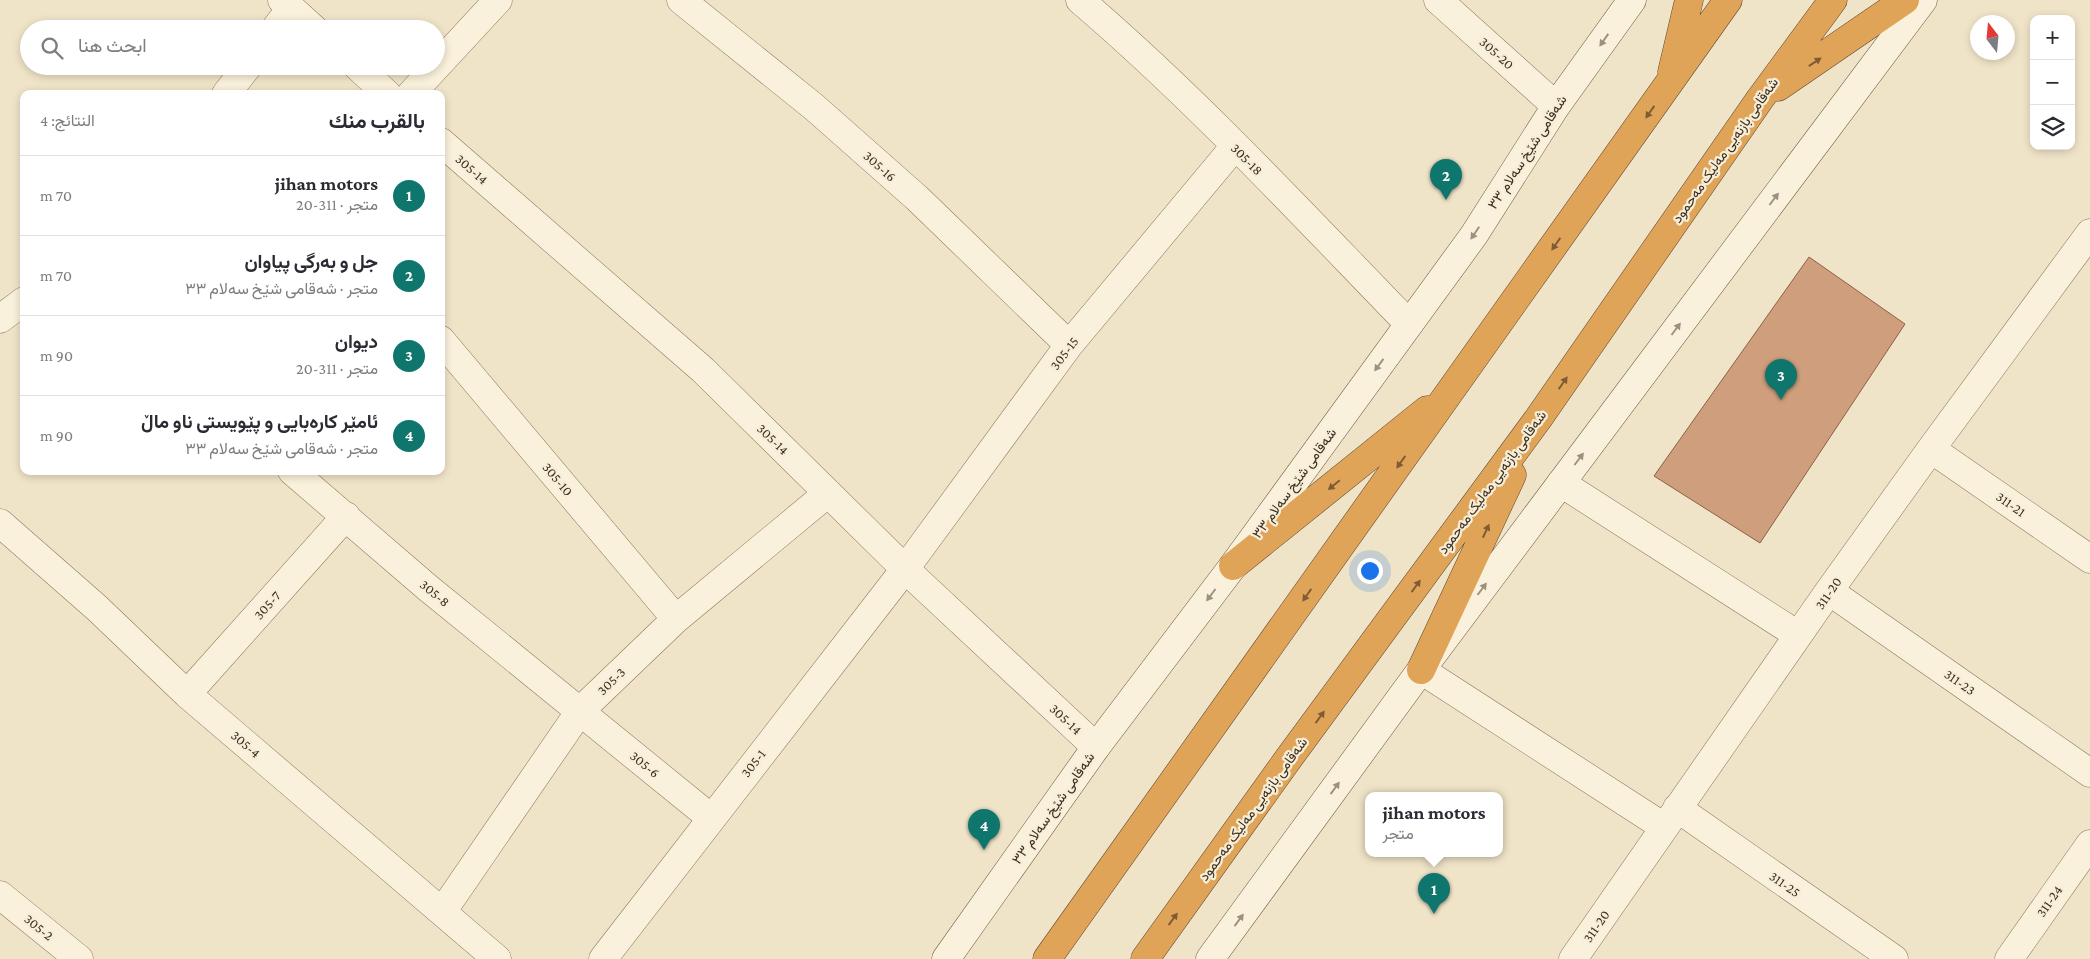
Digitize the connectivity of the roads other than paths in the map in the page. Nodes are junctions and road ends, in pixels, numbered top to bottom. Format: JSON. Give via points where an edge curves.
{"nodes":[{"id":1,"x":498,"y":0,"type":"edge"},
{"id":2,"x":681,"y":0,"type":"edge"},
{"id":3,"x":1080,"y":0,"type":"edge"},
{"id":4,"x":1438,"y":0,"type":"edge"},
{"id":5,"x":1632,"y":0,"type":"edge"},
{"id":6,"x":1689,"y":0,"type":"edge"},
{"id":7,"x":1728,"y":0,"type":"edge"},
{"id":8,"x":1833,"y":0,"type":"edge"},
{"id":9,"x":1905,"y":0,"type":"edge"},
{"id":10,"x":1923,"y":0,"type":"edge"},
{"id":11,"x":283,"y":12,"type":"edge"},
{"id":12,"x":298,"y":20,"type":"edge"},
{"id":13,"x":445,"y":57,"type":"edge"},
{"id":14,"x":242,"y":75,"type":"edge"},
{"id":15,"x":366,"y":75,"type":"edge"},
{"id":16,"x":429,"y":75,"type":"edge"},
{"id":17,"x":1669,"y":85,"type":"junction"},
{"id":18,"x":231,"y":90,"type":"edge"},
{"id":19,"x":383,"y":90,"type":"edge"},
{"id":20,"x":415,"y":90,"type":"edge"},
{"id":21,"x":1760,"y":99,"type":"junction"},
{"id":22,"x":1556,"y":106,"type":"junction"},
{"id":23,"x":445,"y":145,"type":"edge"},
{"id":24,"x":1235,"y":146,"type":"junction"},
{"id":25,"x":2090,"y":234,"type":"edge"},
{"id":26,"x":20,"y":304,"type":"edge"},
{"id":27,"x":0,"y":318,"type":"edge"},
{"id":28,"x":1409,"y":324,"type":"junction"},
{"id":29,"x":445,"y":345,"type":"edge"},
{"id":30,"x":1069,"y":345,"type":"junction"},
{"id":31,"x":1454,"y":388,"type":"junction"},
{"id":32,"x":1538,"y":419,"type":"junction"},
{"id":33,"x":1931,"y":448,"type":"junction"},
{"id":34,"x":297,"y":475,"type":"edge"},
{"id":35,"x":1561,"y":484,"type":"junction"},
{"id":36,"x":828,"y":492,"type":"junction"},
{"id":37,"x":346,"y":516,"type":"junction"},
{"id":38,"x":0,"y":523,"type":"edge"},
{"id":39,"x":2090,"y":559,"type":"edge"},
{"id":40,"x":1233,"y":566,"type":"junction"},
{"id":41,"x":905,"y":569,"type":"junction"},
{"id":42,"x":1829,"y":591,"type":"junction"},
{"id":43,"x":676,"y":619,"type":"junction"},
{"id":44,"x":1798,"y":635,"type":"junction"},
{"id":45,"x":1421,"y":670,"type":"junction"},
{"id":46,"x":187,"y":694,"type":"junction"},
{"id":47,"x":580,"y":711,"type":"junction"},
{"id":48,"x":1096,"y":747,"type":"junction"},
{"id":49,"x":2090,"y":773,"type":"edge"},
{"id":50,"x":711,"y":818,"type":"junction"},
{"id":51,"x":1670,"y":818,"type":"junction"},
{"id":52,"x":2090,"y":844,"type":"edge"},
{"id":53,"x":0,"y":895,"type":"edge"},
{"id":54,"x":442,"y":912,"type":"junction"},
{"id":55,"x":79,"y":959,"type":"edge"},
{"id":56,"x":497,"y":959,"type":"edge"},
{"id":57,"x":603,"y":959,"type":"edge"},
{"id":58,"x":946,"y":959,"type":"edge"},
{"id":59,"x":1047,"y":959,"type":"edge"},
{"id":60,"x":1145,"y":959,"type":"edge"},
{"id":61,"x":1210,"y":959,"type":"edge"},
{"id":62,"x":1573,"y":959,"type":"edge"},
{"id":63,"x":1894,"y":959,"type":"edge"},
{"id":64,"x":2009,"y":959,"type":"edge"}],
"edges":[{"from":1,"to":13,"type":"street"},
{"from":2,"to":30,"type":"street","name":"305-16","via":[[814,107],[916,198]]},
{"from":3,"to":24,"type":"street","name":"305-18"},
{"from":4,"to":22,"type":"street","name":"305-20"},
{"from":5,"to":22,"type":"street","name":"شەقامی شێخ سەلام ٣٣","one_way":true},
{"from":6,"to":17,"type":"highway"},
{"from":7,"to":17,"type":"highway"},
{"from":8,"to":21,"type":"highway","name":"شەقامی بازنەیی مەلیک مەحمود"},
{"from":21,"to":9,"type":"highway","one_way":true},
{"from":35,"to":10,"type":"street","one_way":true},
{"from":11,"to":12,"type":"street"},
{"from":14,"to":18,"type":"street"},
{"from":15,"to":19,"type":"street"},
{"from":16,"to":20,"type":"street"},
{"from":17,"to":31,"type":"highway","one_way":true},
{"from":32,"to":21,"type":"highway","name":"شەقامی بازنەیی مەلیک مەحمود","one_way":true},
{"from":22,"to":28,"type":"street","name":"شەقامی شێخ سەلام ٣٣","one_way":true,"via":[[1474,236]]},
{"from":23,"to":36,"type":"street","name":"305-14","via":[[702,370]]},
{"from":24,"to":28,"type":"street","name":"305-18"},
{"from":24,"to":30,"type":"street","name":"305-15"},
{"from":25,"to":33,"type":"street","name":"311-20"},
{"from":26,"to":27,"type":"street"},
{"from":28,"to":40,"type":"street","name":"شەقامی شێخ سەلام ٣٣","one_way":true},
{"from":29,"to":43,"type":"street","name":"305-10"},
{"from":30,"to":41,"type":"street","name":"305-15"},
{"from":31,"to":40,"type":"highway","one_way":true},
{"from":31,"to":59,"type":"highway","one_way":true},
{"from":45,"to":32,"type":"highway","one_way":true},
{"from":60,"to":32,"type":"highway","name":"شەقامی بازنەیی مەلیک مەحمود","one_way":true},
{"from":33,"to":39,"type":"street","name":"311-21"},
{"from":33,"to":42,"type":"street","name":"311-20"},
{"from":34,"to":37,"type":"street","name":"305-8"},
{"from":35,"to":44,"type":"street"},
{"from":45,"to":35,"type":"street","one_way":true},
{"from":36,"to":41,"type":"street","name":"305-14"},
{"from":36,"to":43,"type":"street","name":"305-3"},
{"from":37,"to":46,"type":"street","name":"305-7"},
{"from":37,"to":47,"type":"street","name":"305-8","via":[[428,588]]},
{"from":38,"to":46,"type":"street","name":"305-4","via":[[97,608]]},
{"from":40,"to":48,"type":"street","name":"شەقامی شێخ سەلام ٣٣","one_way":true},
{"from":41,"to":48,"type":"street","name":"305-14"},
{"from":41,"to":50,"type":"street","name":"305-1"},
{"from":42,"to":44,"type":"street","name":"311-20"},
{"from":42,"to":49,"type":"street","name":"311-23"},
{"from":43,"to":47,"type":"street","name":"305-3"},
{"from":44,"to":51,"type":"street","name":"311-20"},
{"from":45,"to":51,"type":"street","name":"311-25"},
{"from":61,"to":45,"type":"street","one_way":true},
{"from":46,"to":54,"type":"street","name":"305-4"},
{"from":47,"to":50,"type":"street","name":"305-6"},
{"from":47,"to":54,"type":"street","name":"305-3"},
{"from":48,"to":58,"type":"street","name":"شەقامی شێخ سەلام ٣٣"},
{"from":50,"to":57,"type":"street","name":"305-1"},
{"from":51,"to":62,"type":"street","name":"311-20"},
{"from":51,"to":63,"type":"street","name":"311-25"},
{"from":52,"to":64,"type":"street","name":"311-24"},
{"from":53,"to":55,"type":"street","name":"305-2"},
{"from":54,"to":56,"type":"street","name":"305-4"}]}
